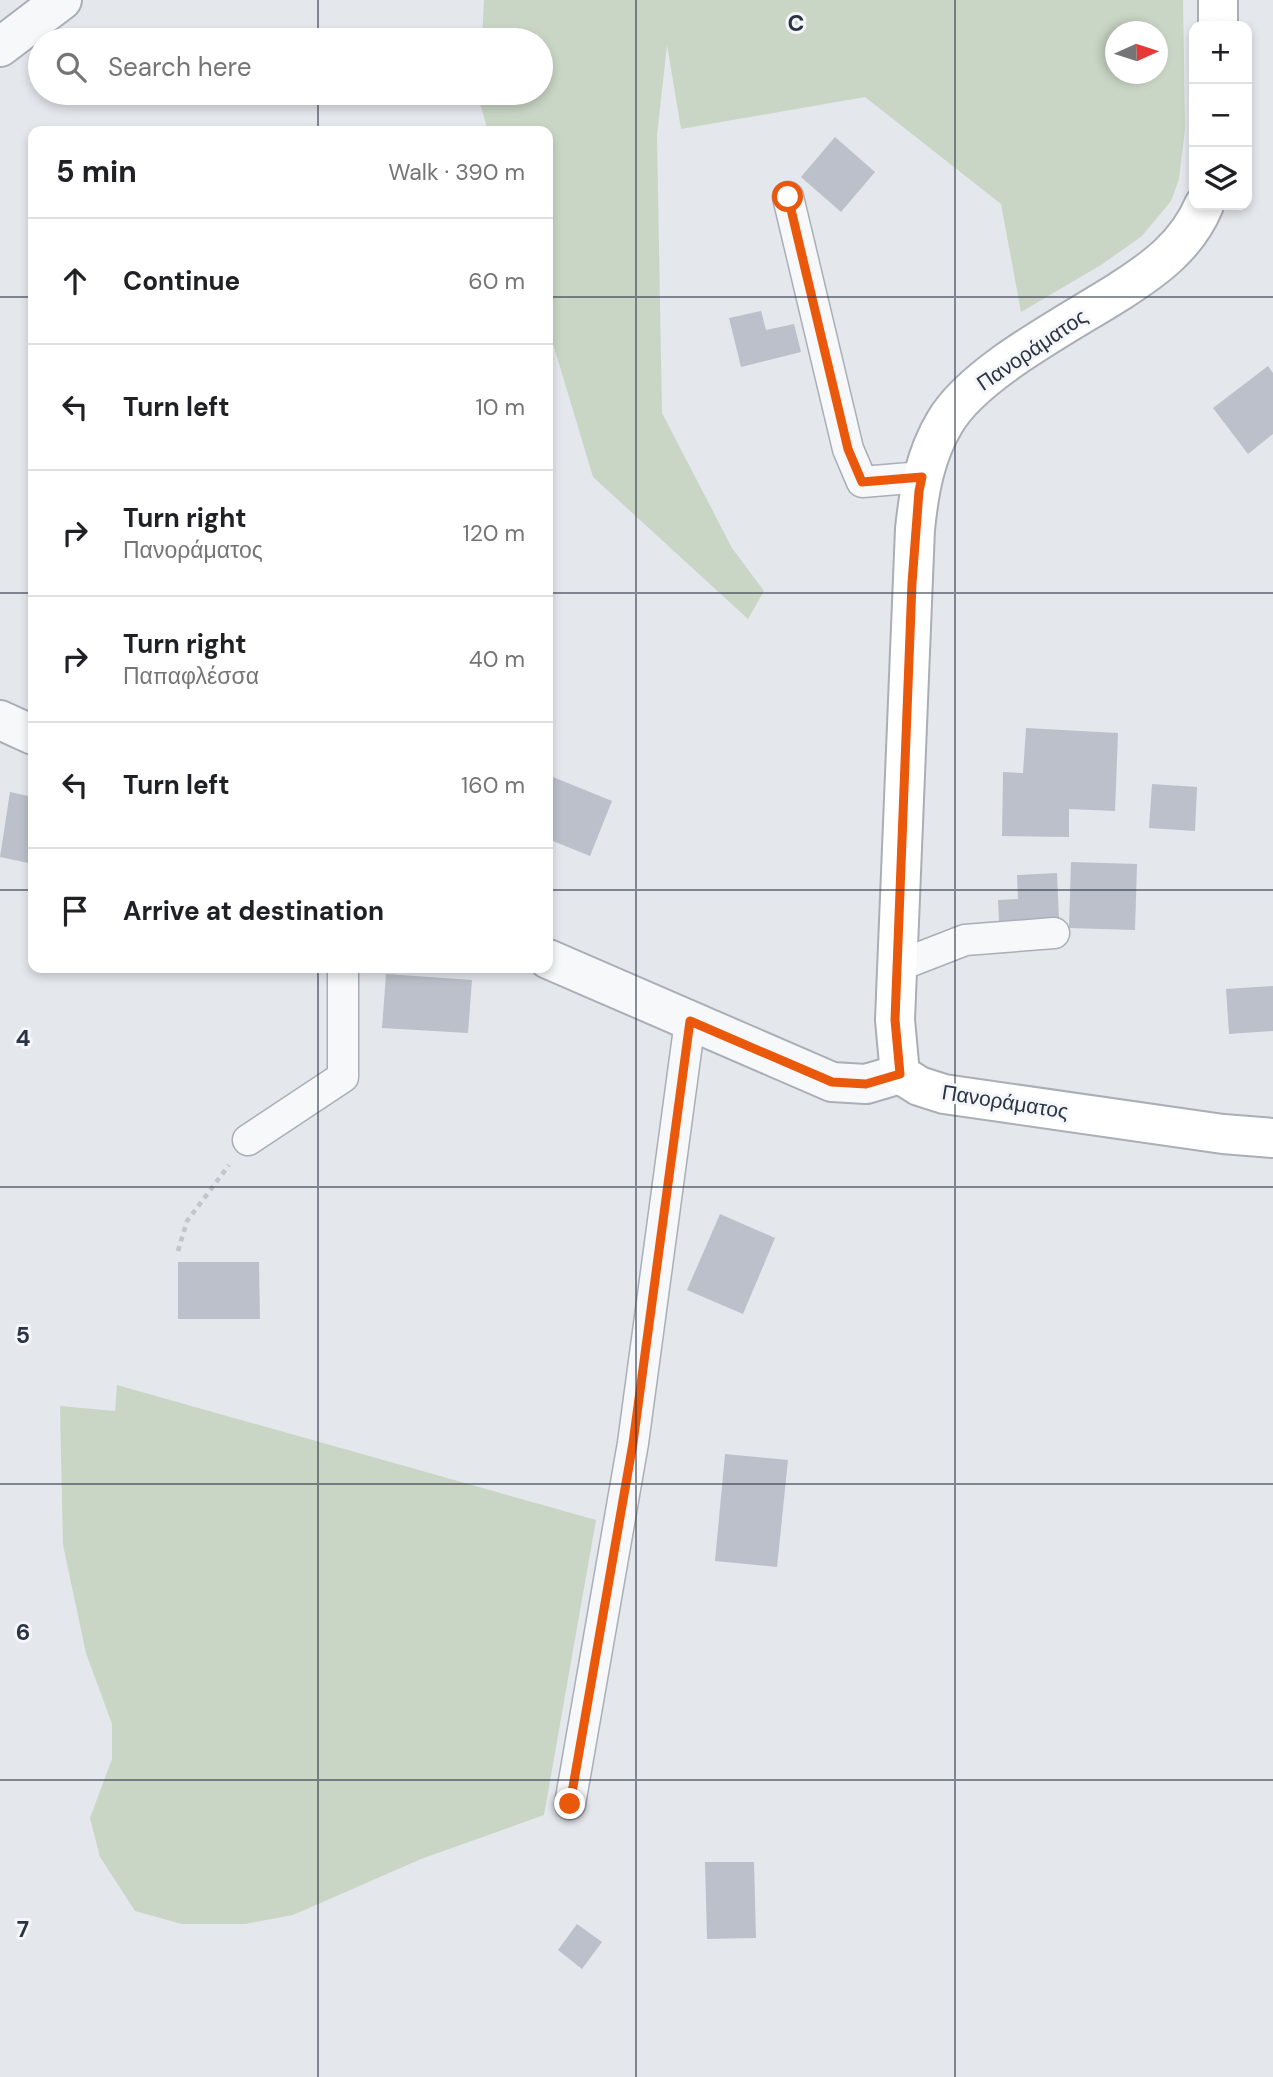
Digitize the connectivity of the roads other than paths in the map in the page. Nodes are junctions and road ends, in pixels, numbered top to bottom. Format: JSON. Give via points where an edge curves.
{"nodes":[{"id":1,"x":62,"y":0,"type":"edge"},
{"id":2,"x":1219,"y":0,"type":"edge"},
{"id":3,"x":1218,"y":21,"type":"edge"},
{"id":4,"x":0,"y":47,"type":"edge"},
{"id":5,"x":788,"y":197,"type":"dead end"},
{"id":6,"x":1201,"y":210,"type":"edge"},
{"id":7,"x":922,"y":477,"type":"junction"},
{"id":8,"x":0,"y":720,"type":"edge"},
{"id":9,"x":28,"y":733,"type":"edge"},
{"id":10,"x":1054,"y":933,"type":"dead end"},
{"id":11,"x":553,"y":962,"type":"edge"},
{"id":12,"x":898,"y":966,"type":"junction"},
{"id":13,"x":342,"y":973,"type":"edge"},
{"id":14,"x":690,"y":1021,"type":"junction"},
{"id":15,"x":900,"y":1074,"type":"junction"},
{"id":16,"x":1273,"y":1138,"type":"edge"},
{"id":17,"x":248,"y":1140,"type":"road end"},
{"id":18,"x":570,"y":1804,"type":"dead end"}],
"edges":[{"from":1,"to":4,"type":"street"},
{"from":2,"to":3,"type":"main road"},
{"from":5,"to":7,"type":"street","via":[[848,449],[862,482]]},
{"from":6,"to":7,"type":"main road","name":"Πανοράματος","via":[[1184,241],[1150,272],[976,385],[946,420]]},
{"from":7,"to":12,"type":"main road","name":"Πανοράματος","via":[[912,583]]},
{"from":8,"to":9,"type":"street"},
{"from":10,"to":12,"type":"street","via":[[965,940]]},
{"from":11,"to":14,"type":"street"},
{"from":12,"to":15,"type":"main road","name":"Πανοράματος","via":[[895,1020]]},
{"from":13,"to":17,"type":"street","via":[[343,1077]]},
{"from":14,"to":15,"type":"street","via":[[832,1082],[866,1084]]},
{"from":14,"to":18,"type":"street","via":[[633,1443]]},
{"from":15,"to":16,"type":"main road","name":"Πανοράματος","via":[[944,1094]]}]}
